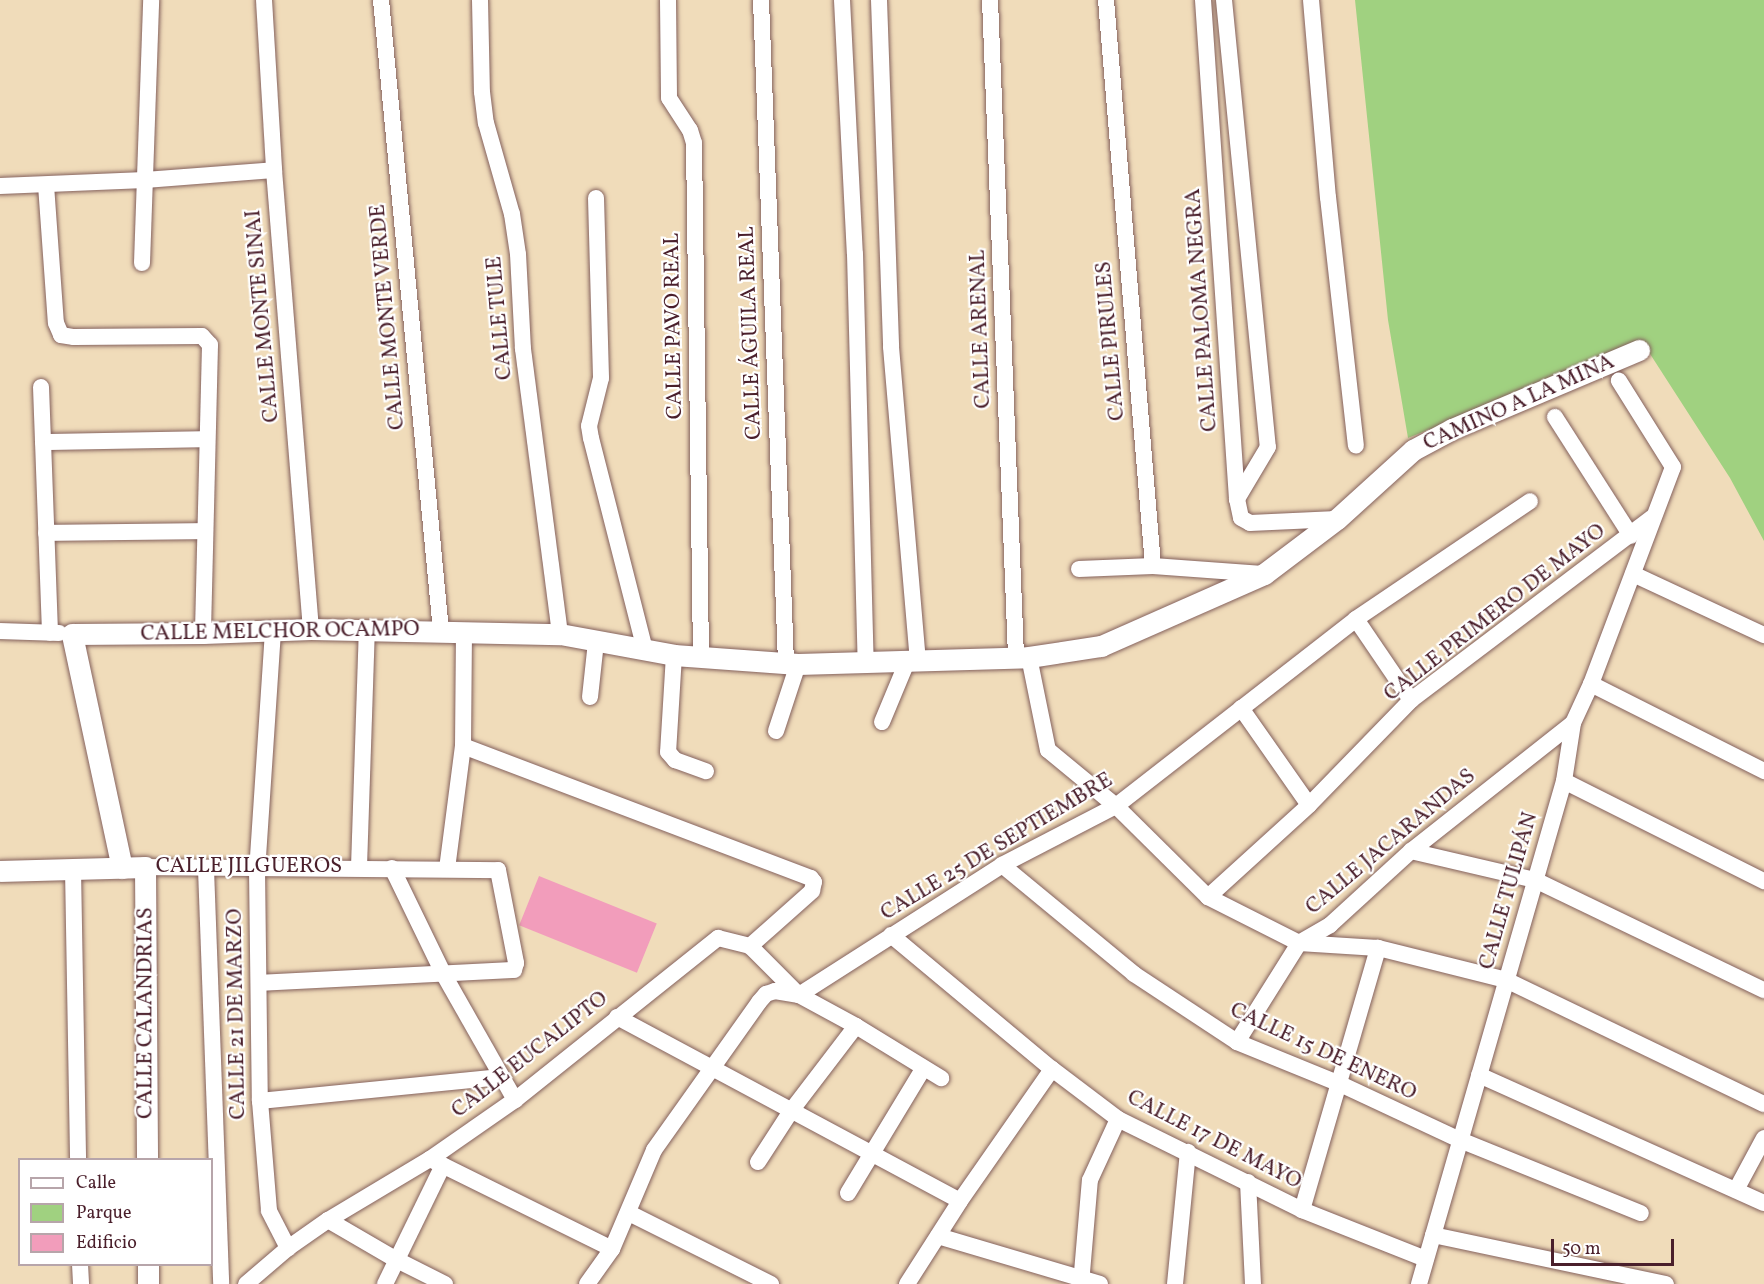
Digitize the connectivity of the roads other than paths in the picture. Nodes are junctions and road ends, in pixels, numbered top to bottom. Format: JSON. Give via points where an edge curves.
{"nodes":[{"id":1,"x":151,"y":0,"type":"edge"},
{"id":2,"x":264,"y":0,"type":"edge"},
{"id":3,"x":381,"y":0,"type":"edge"},
{"id":4,"x":480,"y":0,"type":"edge"},
{"id":5,"x":668,"y":0,"type":"edge"},
{"id":6,"x":760,"y":0,"type":"edge"},
{"id":7,"x":842,"y":0,"type":"edge"},
{"id":8,"x":879,"y":0,"type":"edge"},
{"id":9,"x":990,"y":0,"type":"edge"},
{"id":10,"x":1106,"y":0,"type":"edge"},
{"id":11,"x":1203,"y":0,"type":"edge"},
{"id":12,"x":1224,"y":0,"type":"edge"},
{"id":13,"x":1311,"y":0,"type":"edge"},
{"id":14,"x":274,"y":170,"type":"junction"},
{"id":15,"x":145,"y":180,"type":"junction"},
{"id":16,"x":46,"y":185,"type":"junction"},
{"id":17,"x":0,"y":186,"type":"edge"},
{"id":18,"x":596,"y":198,"type":"dead end"},
{"id":19,"x":142,"y":264,"type":"dead end"},
{"id":20,"x":1638,"y":350,"type":"dead end"},
{"id":21,"x":1618,"y":381,"type":"dead end"},
{"id":22,"x":41,"y":387,"type":"dead end"},
{"id":23,"x":1556,"y":417,"type":"dead end"},
{"id":24,"x":207,"y":439,"type":"junction"},
{"id":25,"x":43,"y":442,"type":"junction"},
{"id":26,"x":1356,"y":445,"type":"dead end"},
{"id":27,"x":1237,"y":499,"type":"junction"},
{"id":28,"x":1530,"y":501,"type":"dead end"},
{"id":29,"x":1655,"y":515,"type":"junction"},
{"id":30,"x":1337,"y":519,"type":"junction"},
{"id":31,"x":205,"y":531,"type":"junction"},
{"id":32,"x":46,"y":532,"type":"junction"},
{"id":33,"x":1631,"y":536,"type":"junction"},
{"id":34,"x":1152,"y":567,"type":"junction"},
{"id":35,"x":1079,"y":569,"type":"dead end"},
{"id":36,"x":1264,"y":574,"type":"junction"},
{"id":37,"x":1633,"y":574,"type":"junction"},
{"id":38,"x":1356,"y":619,"type":"junction"},
{"id":39,"x":311,"y":629,"type":"junction"},
{"id":40,"x":367,"y":629,"type":"junction"},
{"id":41,"x":0,"y":631,"type":"edge"},
{"id":42,"x":273,"y":631,"type":"junction"},
{"id":43,"x":441,"y":631,"type":"junction"},
{"id":44,"x":464,"y":631,"type":"junction"},
{"id":45,"x":50,"y":633,"type":"junction"},
{"id":46,"x":203,"y":633,"type":"junction"},
{"id":47,"x":72,"y":634,"type":"junction"},
{"id":48,"x":560,"y":634,"type":"junction"},
{"id":49,"x":1764,"y":635,"type":"edge"},
{"id":50,"x":596,"y":642,"type":"junction"},
{"id":51,"x":645,"y":650,"type":"junction"},
{"id":52,"x":674,"y":655,"type":"junction"},
{"id":53,"x":1023,"y":657,"type":"junction"},
{"id":54,"x":701,"y":658,"type":"junction"},
{"id":55,"x":912,"y":662,"type":"junction"},
{"id":56,"x":866,"y":663,"type":"junction"},
{"id":57,"x":792,"y":664,"type":"junction"},
{"id":58,"x":1591,"y":684,"type":"junction"},
{"id":59,"x":590,"y":697,"type":"dead end"},
{"id":60,"x":1412,"y":700,"type":"junction"},
{"id":61,"x":1241,"y":708,"type":"junction"},
{"id":62,"x":882,"y":722,"type":"dead end"},
{"id":63,"x":1573,"y":723,"type":"junction"},
{"id":64,"x":776,"y":731,"type":"dead end"},
{"id":65,"x":463,"y":746,"type":"junction"},
{"id":66,"x":706,"y":771,"type":"dead end"},
{"id":67,"x":1764,"y":771,"type":"edge"},
{"id":68,"x":1564,"y":781,"type":"junction"},
{"id":69,"x":1116,"y":806,"type":"junction"},
{"id":70,"x":1309,"y":806,"type":"junction"},
{"id":71,"x":1411,"y":851,"type":"junction"},
{"id":72,"x":1002,"y":865,"type":"junction"},
{"id":73,"x":145,"y":867,"type":"junction"},
{"id":74,"x":359,"y":867,"type":"junction"},
{"id":75,"x":122,"y":868,"type":"junction"},
{"id":76,"x":392,"y":868,"type":"junction"},
{"id":77,"x":73,"y":869,"type":"junction"},
{"id":78,"x":206,"y":869,"type":"junction"},
{"id":79,"x":256,"y":869,"type":"junction"},
{"id":80,"x":447,"y":869,"type":"junction"},
{"id":81,"x":0,"y":871,"type":"edge"},
{"id":82,"x":1535,"y":880,"type":"junction"},
{"id":83,"x":1764,"y":881,"type":"edge"},
{"id":84,"x":1208,"y":897,"type":"junction"},
{"id":85,"x":891,"y":934,"type":"junction"},
{"id":86,"x":1299,"y":943,"type":"junction"},
{"id":87,"x":750,"y":946,"type":"junction"},
{"id":88,"x":1378,"y":948,"type":"junction"},
{"id":89,"x":444,"y":975,"type":"junction"},
{"id":90,"x":1506,"y":980,"type":"junction"},
{"id":91,"x":260,"y":983,"type":"junction"},
{"id":92,"x":1764,"y":990,"type":"edge"},
{"id":93,"x":799,"y":995,"type":"junction"},
{"id":94,"x":617,"y":1017,"type":"junction"},
{"id":95,"x":856,"y":1026,"type":"junction"},
{"id":96,"x":1237,"y":1042,"type":"junction"},
{"id":97,"x":711,"y":1069,"type":"junction"},
{"id":98,"x":923,"y":1069,"type":"junction"},
{"id":99,"x":1052,"y":1069,"type":"junction"},
{"id":100,"x":1479,"y":1075,"type":"junction"},
{"id":101,"x":501,"y":1077,"type":"junction"},
{"id":102,"x":941,"y":1078,"type":"dead end"},
{"id":103,"x":1340,"y":1084,"type":"junction"},
{"id":104,"x":515,"y":1100,"type":"junction"},
{"id":105,"x":260,"y":1101,"type":"junction"},
{"id":106,"x":1764,"y":1104,"type":"edge"},
{"id":107,"x":791,"y":1111,"type":"junction"},
{"id":108,"x":1118,"y":1119,"type":"junction"},
{"id":109,"x":1764,"y":1138,"type":"edge"},
{"id":110,"x":1460,"y":1140,"type":"junction"},
{"id":111,"x":1188,"y":1152,"type":"junction"},
{"id":112,"x":873,"y":1154,"type":"junction"},
{"id":113,"x":78,"y":1158,"type":"edge"},
{"id":114,"x":147,"y":1158,"type":"edge"},
{"id":115,"x":436,"y":1162,"type":"junction"},
{"id":116,"x":758,"y":1162,"type":"dead end"},
{"id":117,"x":1248,"y":1182,"type":"junction"},
{"id":118,"x":1736,"y":1190,"type":"junction"},
{"id":119,"x":848,"y":1193,"type":"dead end"},
{"id":120,"x":960,"y":1201,"type":"junction"},
{"id":121,"x":1764,"y":1203,"type":"edge"},
{"id":122,"x":1302,"y":1210,"type":"junction"},
{"id":123,"x":629,"y":1213,"type":"junction"},
{"id":124,"x":1641,"y":1213,"type":"dead end"},
{"id":125,"x":328,"y":1220,"type":"junction"},
{"id":126,"x":1433,"y":1235,"type":"junction"},
{"id":127,"x":938,"y":1236,"type":"junction"},
{"id":128,"x":288,"y":1248,"type":"junction"},
{"id":129,"x":612,"y":1249,"type":"junction"},
{"id":130,"x":395,"y":1259,"type":"junction"},
{"id":131,"x":1426,"y":1259,"type":"junction"},
{"id":132,"x":80,"y":1266,"type":"edge"},
{"id":133,"x":148,"y":1266,"type":"edge"},
{"id":134,"x":1081,"y":1281,"type":"edge"},
{"id":135,"x":81,"y":1284,"type":"edge"},
{"id":136,"x":148,"y":1284,"type":"edge"},
{"id":137,"x":220,"y":1284,"type":"edge"},
{"id":138,"x":246,"y":1284,"type":"edge"},
{"id":139,"x":385,"y":1284,"type":"edge"},
{"id":140,"x":445,"y":1284,"type":"edge"},
{"id":141,"x":587,"y":1284,"type":"edge"},
{"id":142,"x":771,"y":1284,"type":"edge"},
{"id":143,"x":907,"y":1284,"type":"edge"},
{"id":144,"x":1100,"y":1284,"type":"edge"},
{"id":145,"x":1175,"y":1284,"type":"edge"},
{"id":146,"x":1253,"y":1284,"type":"edge"},
{"id":147,"x":1419,"y":1284,"type":"edge"},
{"id":148,"x":1666,"y":1284,"type":"edge"}],
"edges":[{"from":1,"to":15,"type":"street"},
{"from":2,"to":14,"type":"street","name":"CALLE MONTE SINAI"},
{"from":3,"to":43,"type":"street","name":"CALLE MONTE VERDE"},
{"from":4,"to":48,"type":"street","name":"CALLE TULE","via":[[482,92],[518,254],[523,349]]},
{"from":5,"to":54,"type":"street","name":"CALLE PAVO REAL","via":[[669,98],[690,130],[693,143]]},
{"from":6,"to":57,"type":"street","name":"CALLE ÁGUILA REAL"},
{"from":7,"to":56,"type":"street","via":[[855,254]]},
{"from":8,"to":55,"type":"street","via":[[891,347]]},
{"from":9,"to":53,"type":"street","name":"CALLE ARENAL"},
{"from":10,"to":34,"type":"street","name":"CALLE PIRULES"},
{"from":11,"to":27,"type":"street","name":"CALLE PALOMA NEGRA"},
{"from":12,"to":27,"type":"street","via":[[1268,447]]},
{"from":13,"to":26,"type":"street"},
{"from":14,"to":15,"type":"street"},
{"from":14,"to":39,"type":"street","name":"CALLE MONTE SINAI"},
{"from":15,"to":16,"type":"street"},
{"from":15,"to":19,"type":"street"},
{"from":16,"to":17,"type":"street"},
{"from":16,"to":24,"type":"street","via":[[56,322],[61,335],[205,338],[210,345]]},
{"from":18,"to":51,"type":"street","via":[[601,378],[591,438]]},
{"from":20,"to":30,"type":"street","name":"CAMINO A LA MINA","via":[[1452,429],[1413,450]]},
{"from":21,"to":29,"type":"street","name":"CALLE TULIPÁN","via":[[1673,464]]},
{"from":22,"to":25,"type":"street"},
{"from":23,"to":33,"type":"street"},
{"from":24,"to":25,"type":"street"},
{"from":24,"to":31,"type":"street"},
{"from":25,"to":32,"type":"street"},
{"from":27,"to":30,"type":"street","name":"CALLE PALOMA NEGRA","via":[[1241,518],[1246,522]]},
{"from":28,"to":38,"type":"street","name":"CALLE 25 DE SEPTIEMBRE"},
{"from":29,"to":33,"type":"street","name":"CALLE PRIMERO DE MAYO"},
{"from":29,"to":37,"type":"street","name":"CALLE TULIPÁN"},
{"from":30,"to":36,"type":"street","name":"CAMINO A LA MINA"},
{"from":31,"to":32,"type":"street"},
{"from":31,"to":46,"type":"street"},
{"from":32,"to":45,"type":"street"},
{"from":33,"to":60,"type":"street","name":"CALLE PRIMERO DE MAYO"},
{"from":34,"to":35,"type":"street"},
{"from":34,"to":36,"type":"street"},
{"from":36,"to":53,"type":"street","name":"CAMINO A LA MINA","via":[[1101,646]]},
{"from":37,"to":49,"type":"street"},
{"from":37,"to":58,"type":"street","name":"CALLE TULIPÁN"},
{"from":38,"to":60,"type":"street"},
{"from":38,"to":61,"type":"street","name":"CALLE 25 DE SEPTIEMBRE"},
{"from":39,"to":40,"type":"street","name":"CALLE MELCHOR OCAMPO"},
{"from":39,"to":42,"type":"street","name":"CALLE MELCHOR OCAMPO"},
{"from":40,"to":43,"type":"street","name":"CALLE MELCHOR OCAMPO"},
{"from":40,"to":74,"type":"street"},
{"from":41,"to":45,"type":"street","name":"CALLE MELCHOR OCAMPO"},
{"from":42,"to":46,"type":"street","name":"CALLE MELCHOR OCAMPO"},
{"from":42,"to":79,"type":"street","name":"CALLE 21 DE MARZO"},
{"from":43,"to":44,"type":"street","name":"CALLE MELCHOR OCAMPO"},
{"from":44,"to":48,"type":"street","name":"CALLE MELCHOR OCAMPO"},
{"from":44,"to":65,"type":"street"},
{"from":45,"to":47,"type":"street","name":"CALLE MELCHOR OCAMPO"},
{"from":46,"to":47,"type":"street","name":"CALLE MELCHOR OCAMPO"},
{"from":47,"to":75,"type":"street"},
{"from":48,"to":50,"type":"street","name":"CALLE MELCHOR OCAMPO"},
{"from":50,"to":51,"type":"street","name":"CALLE MELCHOR OCAMPO"},
{"from":50,"to":59,"type":"street"},
{"from":51,"to":52,"type":"street","name":"CALLE MELCHOR OCAMPO"},
{"from":52,"to":54,"type":"street","name":"CALLE MELCHOR OCAMPO"},
{"from":52,"to":66,"type":"street","via":[[668,752],[675,760]]},
{"from":53,"to":55,"type":"street","name":"CAMINO A LA MINA"},
{"from":53,"to":69,"type":"street","name":"CALLE ARENAL","via":[[1048,750]]},
{"from":54,"to":57,"type":"street","name":"CALLE MELCHOR OCAMPO"},
{"from":55,"to":56,"type":"street","name":"CALLE MELCHOR OCAMPO"},
{"from":55,"to":62,"type":"street"},
{"from":56,"to":57,"type":"street","name":"CALLE MELCHOR OCAMPO"},
{"from":57,"to":64,"type":"street"},
{"from":58,"to":63,"type":"street","name":"CALLE TULIPÁN"},
{"from":58,"to":67,"type":"street"},
{"from":60,"to":70,"type":"street","name":"CALLE PRIMERO DE MAYO"},
{"from":61,"to":69,"type":"street","name":"CALLE 25 DE SEPTIEMBRE"},
{"from":61,"to":70,"type":"street"},
{"from":63,"to":68,"type":"street","name":"CALLE TULIPÁN"},
{"from":63,"to":71,"type":"street","name":"CALLE JACARANDAS"},
{"from":65,"to":80,"type":"street"},
{"from":65,"to":87,"type":"street","via":[[806,875],[814,882],[812,891]]},
{"from":68,"to":82,"type":"street","name":"CALLE TULIPÁN"},
{"from":68,"to":83,"type":"street"},
{"from":69,"to":72,"type":"street","name":"CALLE 25 DE SEPTIEMBRE"},
{"from":69,"to":84,"type":"street","name":"CALLE ARENAL"},
{"from":70,"to":84,"type":"street","name":"CALLE PRIMERO DE MAYO"},
{"from":71,"to":82,"type":"street"},
{"from":71,"to":86,"type":"street","name":"CALLE JACARANDAS","via":[[1330,925]]},
{"from":72,"to":85,"type":"street","name":"CALLE 25 DE SEPTIEMBRE"},
{"from":72,"to":96,"type":"street","name":"CALLE 15 DE ENERO","via":[[1134,974]]},
{"from":73,"to":75,"type":"street","name":"CALLE JILGUEROS"},
{"from":73,"to":78,"type":"street","name":"CALLE JILGUEROS"},
{"from":73,"to":114,"type":"street","name":"CALLE CALANDRIAS"},
{"from":74,"to":76,"type":"street","name":"CALLE JILGUEROS"},
{"from":74,"to":79,"type":"street","name":"CALLE JILGUEROS"},
{"from":75,"to":77,"type":"street","name":"CALLE JILGUEROS"},
{"from":76,"to":80,"type":"street","name":"CALLE JILGUEROS"},
{"from":76,"to":89,"type":"street"},
{"from":77,"to":81,"type":"street","name":"CALLE JILGUEROS"},
{"from":77,"to":113,"type":"street"},
{"from":78,"to":79,"type":"street","name":"CALLE JILGUEROS"},
{"from":78,"to":137,"type":"street"},
{"from":79,"to":91,"type":"street","name":"CALLE 21 DE MARZO"},
{"from":80,"to":89,"type":"street","name":"CALLE JILGUEROS","via":[[498,870],[516,968]]},
{"from":82,"to":90,"type":"street","name":"CALLE TULIPÁN"},
{"from":82,"to":92,"type":"street"},
{"from":84,"to":86,"type":"street","name":"CALLE ARENAL"},
{"from":85,"to":93,"type":"street","name":"CALLE 25 DE SEPTIEMBRE"},
{"from":85,"to":99,"type":"street","name":"CALLE 17 DE MAYO"},
{"from":86,"to":88,"type":"street"},
{"from":86,"to":96,"type":"street","name":"CALLE JACARANDAS"},
{"from":87,"to":93,"type":"street"},
{"from":87,"to":94,"type":"street","name":"CALLE EUCALIPTO","via":[[718,938]]},
{"from":88,"to":90,"type":"street"},
{"from":88,"to":103,"type":"street"},
{"from":89,"to":91,"type":"street"},
{"from":89,"to":101,"type":"street"},
{"from":90,"to":100,"type":"street","name":"CALLE TULIPÁN"},
{"from":90,"to":106,"type":"street"},
{"from":91,"to":105,"type":"street","name":"CALLE 21 DE MARZO"},
{"from":93,"to":95,"type":"street"},
{"from":93,"to":97,"type":"street","via":[[776,991],[766,994]]},
{"from":94,"to":97,"type":"street"},
{"from":94,"to":104,"type":"street","name":"CALLE EUCALIPTO"},
{"from":95,"to":98,"type":"street"},
{"from":95,"to":107,"type":"street"},
{"from":96,"to":103,"type":"street","name":"CALLE 15 DE ENERO"},
{"from":97,"to":107,"type":"street"},
{"from":97,"to":123,"type":"street","via":[[654,1150]]},
{"from":98,"to":102,"type":"street"},
{"from":98,"to":112,"type":"street"},
{"from":99,"to":108,"type":"street","name":"CALLE 17 DE MAYO"},
{"from":99,"to":120,"type":"street"},
{"from":100,"to":110,"type":"street","name":"CALLE TULIPÁN"},
{"from":100,"to":118,"type":"street"},
{"from":101,"to":104,"type":"street"},
{"from":101,"to":105,"type":"street"},
{"from":103,"to":110,"type":"street","name":"CALLE 15 DE ENERO"},
{"from":103,"to":122,"type":"street"},
{"from":104,"to":115,"type":"street","name":"CALLE EUCALIPTO"},
{"from":105,"to":128,"type":"street","name":"CALLE 21 DE MARZO","via":[[269,1211]]},
{"from":107,"to":112,"type":"street"},
{"from":107,"to":116,"type":"street"},
{"from":108,"to":111,"type":"street","name":"CALLE 17 DE MAYO"},
{"from":108,"to":134,"type":"street","via":[[1090,1180]]},
{"from":109,"to":118,"type":"street"},
{"from":110,"to":124,"type":"street","name":"CALLE 15 DE ENERO"},
{"from":110,"to":126,"type":"street","name":"CALLE TULIPÁN"},
{"from":111,"to":117,"type":"street","name":"CALLE 17 DE MAYO"},
{"from":111,"to":145,"type":"street"},
{"from":112,"to":119,"type":"street"},
{"from":112,"to":120,"type":"street"},
{"from":115,"to":125,"type":"street","name":"CALLE EUCALIPTO"},
{"from":115,"to":129,"type":"street"},
{"from":115,"to":130,"type":"street"},
{"from":117,"to":122,"type":"street","name":"CALLE 17 DE MAYO"},
{"from":117,"to":146,"type":"street"},
{"from":118,"to":121,"type":"street"},
{"from":120,"to":127,"type":"street"},
{"from":122,"to":131,"type":"street","name":"CALLE 17 DE MAYO"},
{"from":123,"to":129,"type":"street"},
{"from":123,"to":142,"type":"street"},
{"from":125,"to":128,"type":"street","name":"CALLE EUCALIPTO"},
{"from":125,"to":130,"type":"street"},
{"from":126,"to":131,"type":"street","name":"CALLE TULIPÁN"},
{"from":126,"to":148,"type":"street"},
{"from":127,"to":134,"type":"street"},
{"from":127,"to":143,"type":"street"},
{"from":128,"to":138,"type":"street","name":"CALLE EUCALIPTO"},
{"from":129,"to":141,"type":"street"},
{"from":130,"to":139,"type":"street"},
{"from":130,"to":140,"type":"street"},
{"from":131,"to":147,"type":"street","name":"CALLE TULIPÁN"},
{"from":132,"to":135,"type":"street"},
{"from":133,"to":136,"type":"street"},
{"from":134,"to":144,"type":"street"}]}
